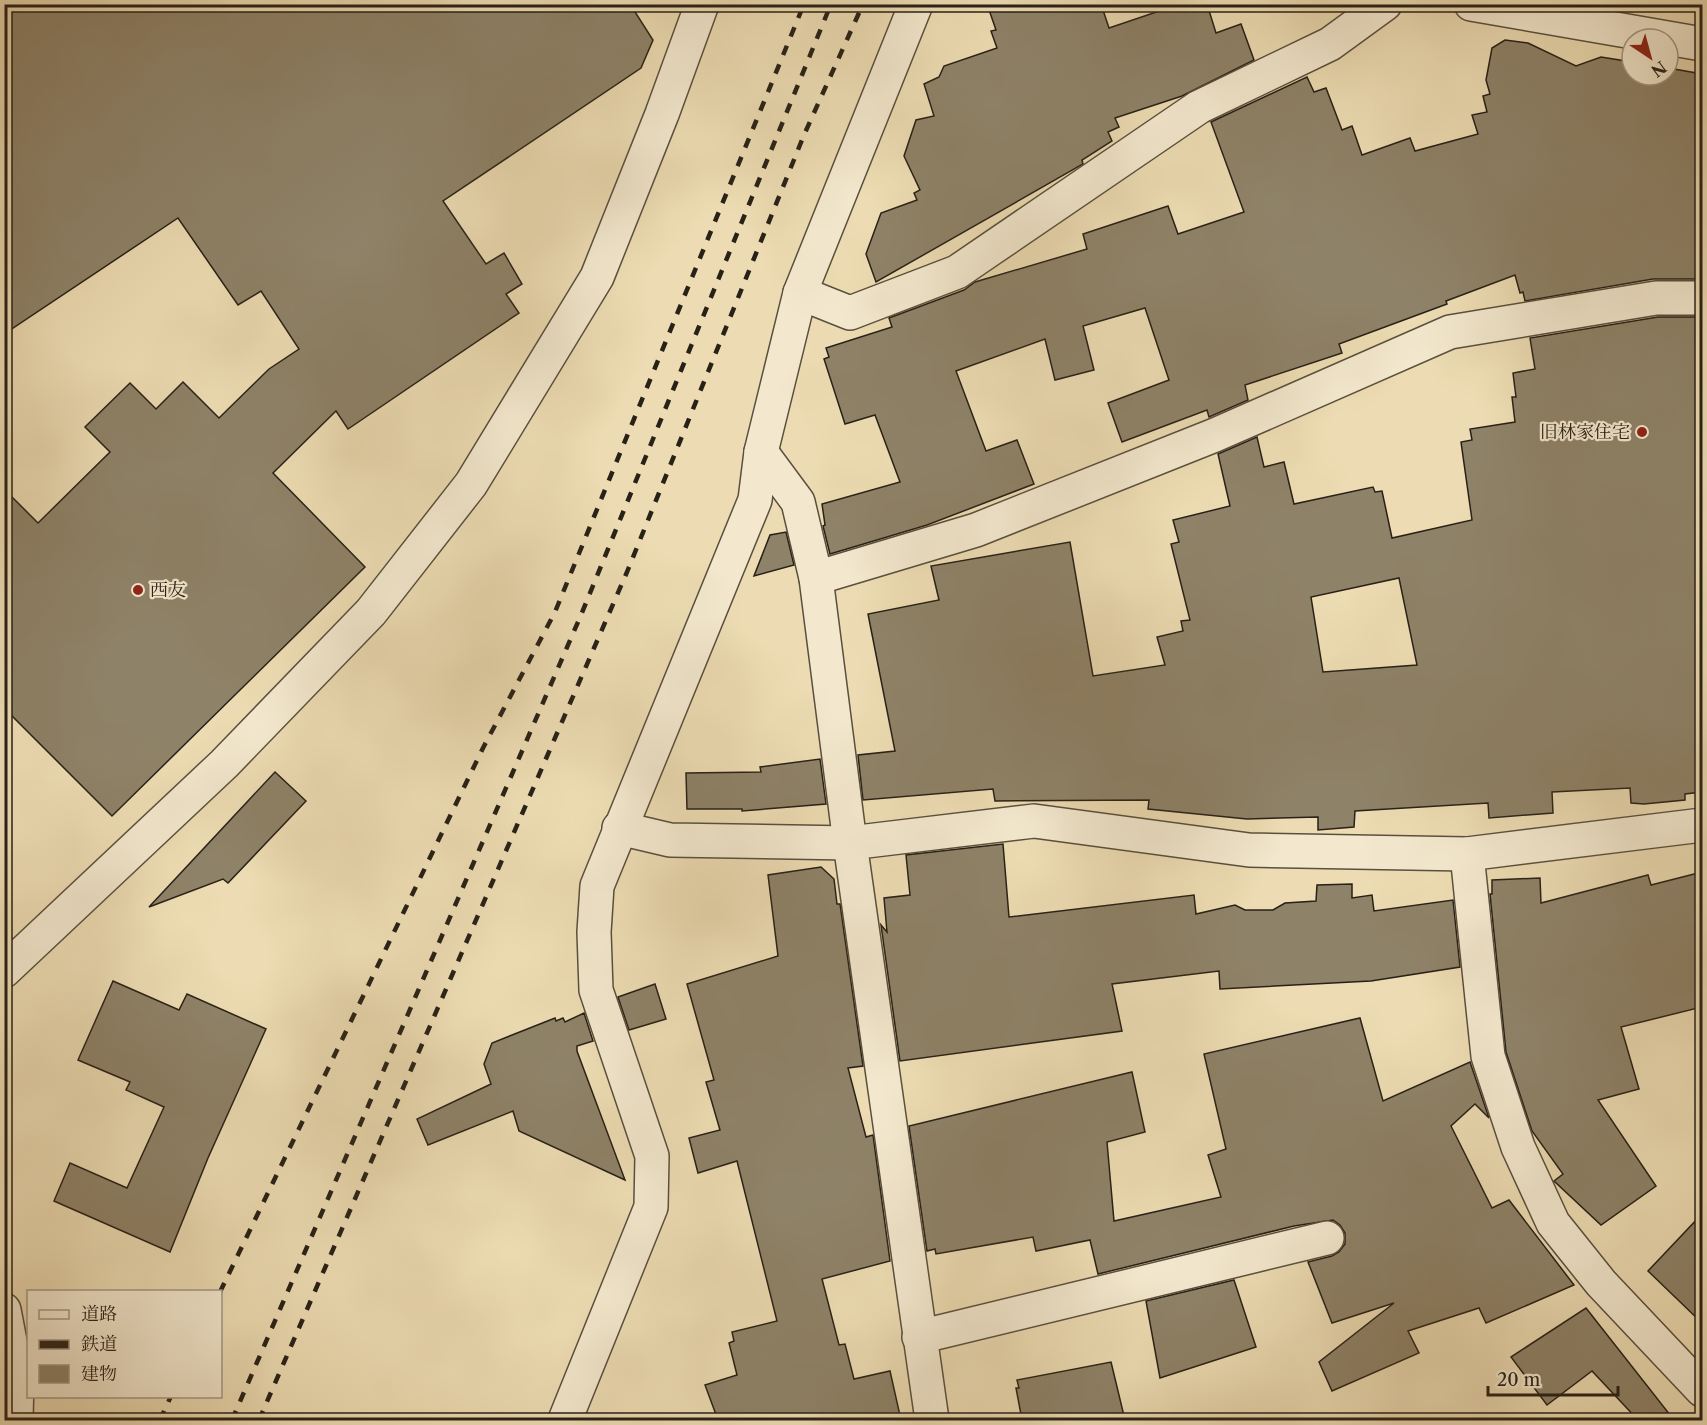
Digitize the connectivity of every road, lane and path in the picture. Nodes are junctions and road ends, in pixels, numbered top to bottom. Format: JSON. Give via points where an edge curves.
{"nodes":[{"id":1,"x":702,"y":4,"type":"edge"},
{"id":2,"x":916,"y":4,"type":"edge"},
{"id":3,"x":1385,"y":4,"type":"edge"},
{"id":4,"x":1471,"y":4,"type":"edge"},
{"id":5,"x":1702,"y":44,"type":"edge"},
{"id":6,"x":800,"y":293,"type":"junction"},
{"id":7,"x":1702,"y":298,"type":"edge"},
{"id":8,"x":761,"y":452,"type":"junction"},
{"id":9,"x":816,"y":578,"type":"junction"},
{"id":10,"x":1702,"y":825,"type":"edge"},
{"id":11,"x":619,"y":828,"type":"junction"},
{"id":12,"x":850,"y":843,"type":"junction"},
{"id":13,"x":1467,"y":854,"type":"junction"},
{"id":14,"x":4,"y":971,"type":"edge"},
{"id":15,"x":1328,"y":1238,"type":"dead end"},
{"id":16,"x":4,"y":1310,"type":"edge"},
{"id":17,"x":919,"y":1337,"type":"junction"},
{"id":18,"x":1702,"y":1390,"type":"edge"},
{"id":19,"x":16,"y":1420,"type":"edge"},
{"id":20,"x":565,"y":1420,"type":"edge"},
{"id":21,"x":932,"y":1420,"type":"edge"}],
"edges":[{"from":1,"to":14,"type":"street","via":[[597,277],[471,484],[371,612],[224,764]]},
{"from":2,"to":6,"type":"street"},
{"from":3,"to":6,"type":"street","via":[[1330,44],[1199,107],[957,272],[850,313]]},
{"from":4,"to":5,"type":"street"},
{"from":6,"to":8,"type":"street"},
{"from":7,"to":9,"type":"street","via":[[1656,298],[1450,332],[1215,435],[976,530]]},
{"from":8,"to":9,"type":"street","via":[[798,502]]},
{"from":8,"to":11,"type":"street","via":[[755,500]]},
{"from":9,"to":12,"type":"street"},
{"from":10,"to":13,"type":"street"},
{"from":11,"to":12,"type":"street","via":[[670,840]]},
{"from":11,"to":20,"type":"street","via":[[597,886],[596,990],[652,1156],[651,1207]]},
{"from":12,"to":13,"type":"street","via":[[1034,821],[1249,850]]},
{"from":12,"to":17,"type":"street"},
{"from":13,"to":18,"type":"street","via":[[1488,1056],[1518,1147],[1553,1223],[1601,1283]]},
{"from":15,"to":17,"type":"street"},
{"from":16,"to":19,"type":"street","via":[[17,1378]]},
{"from":17,"to":21,"type":"street"}]}
